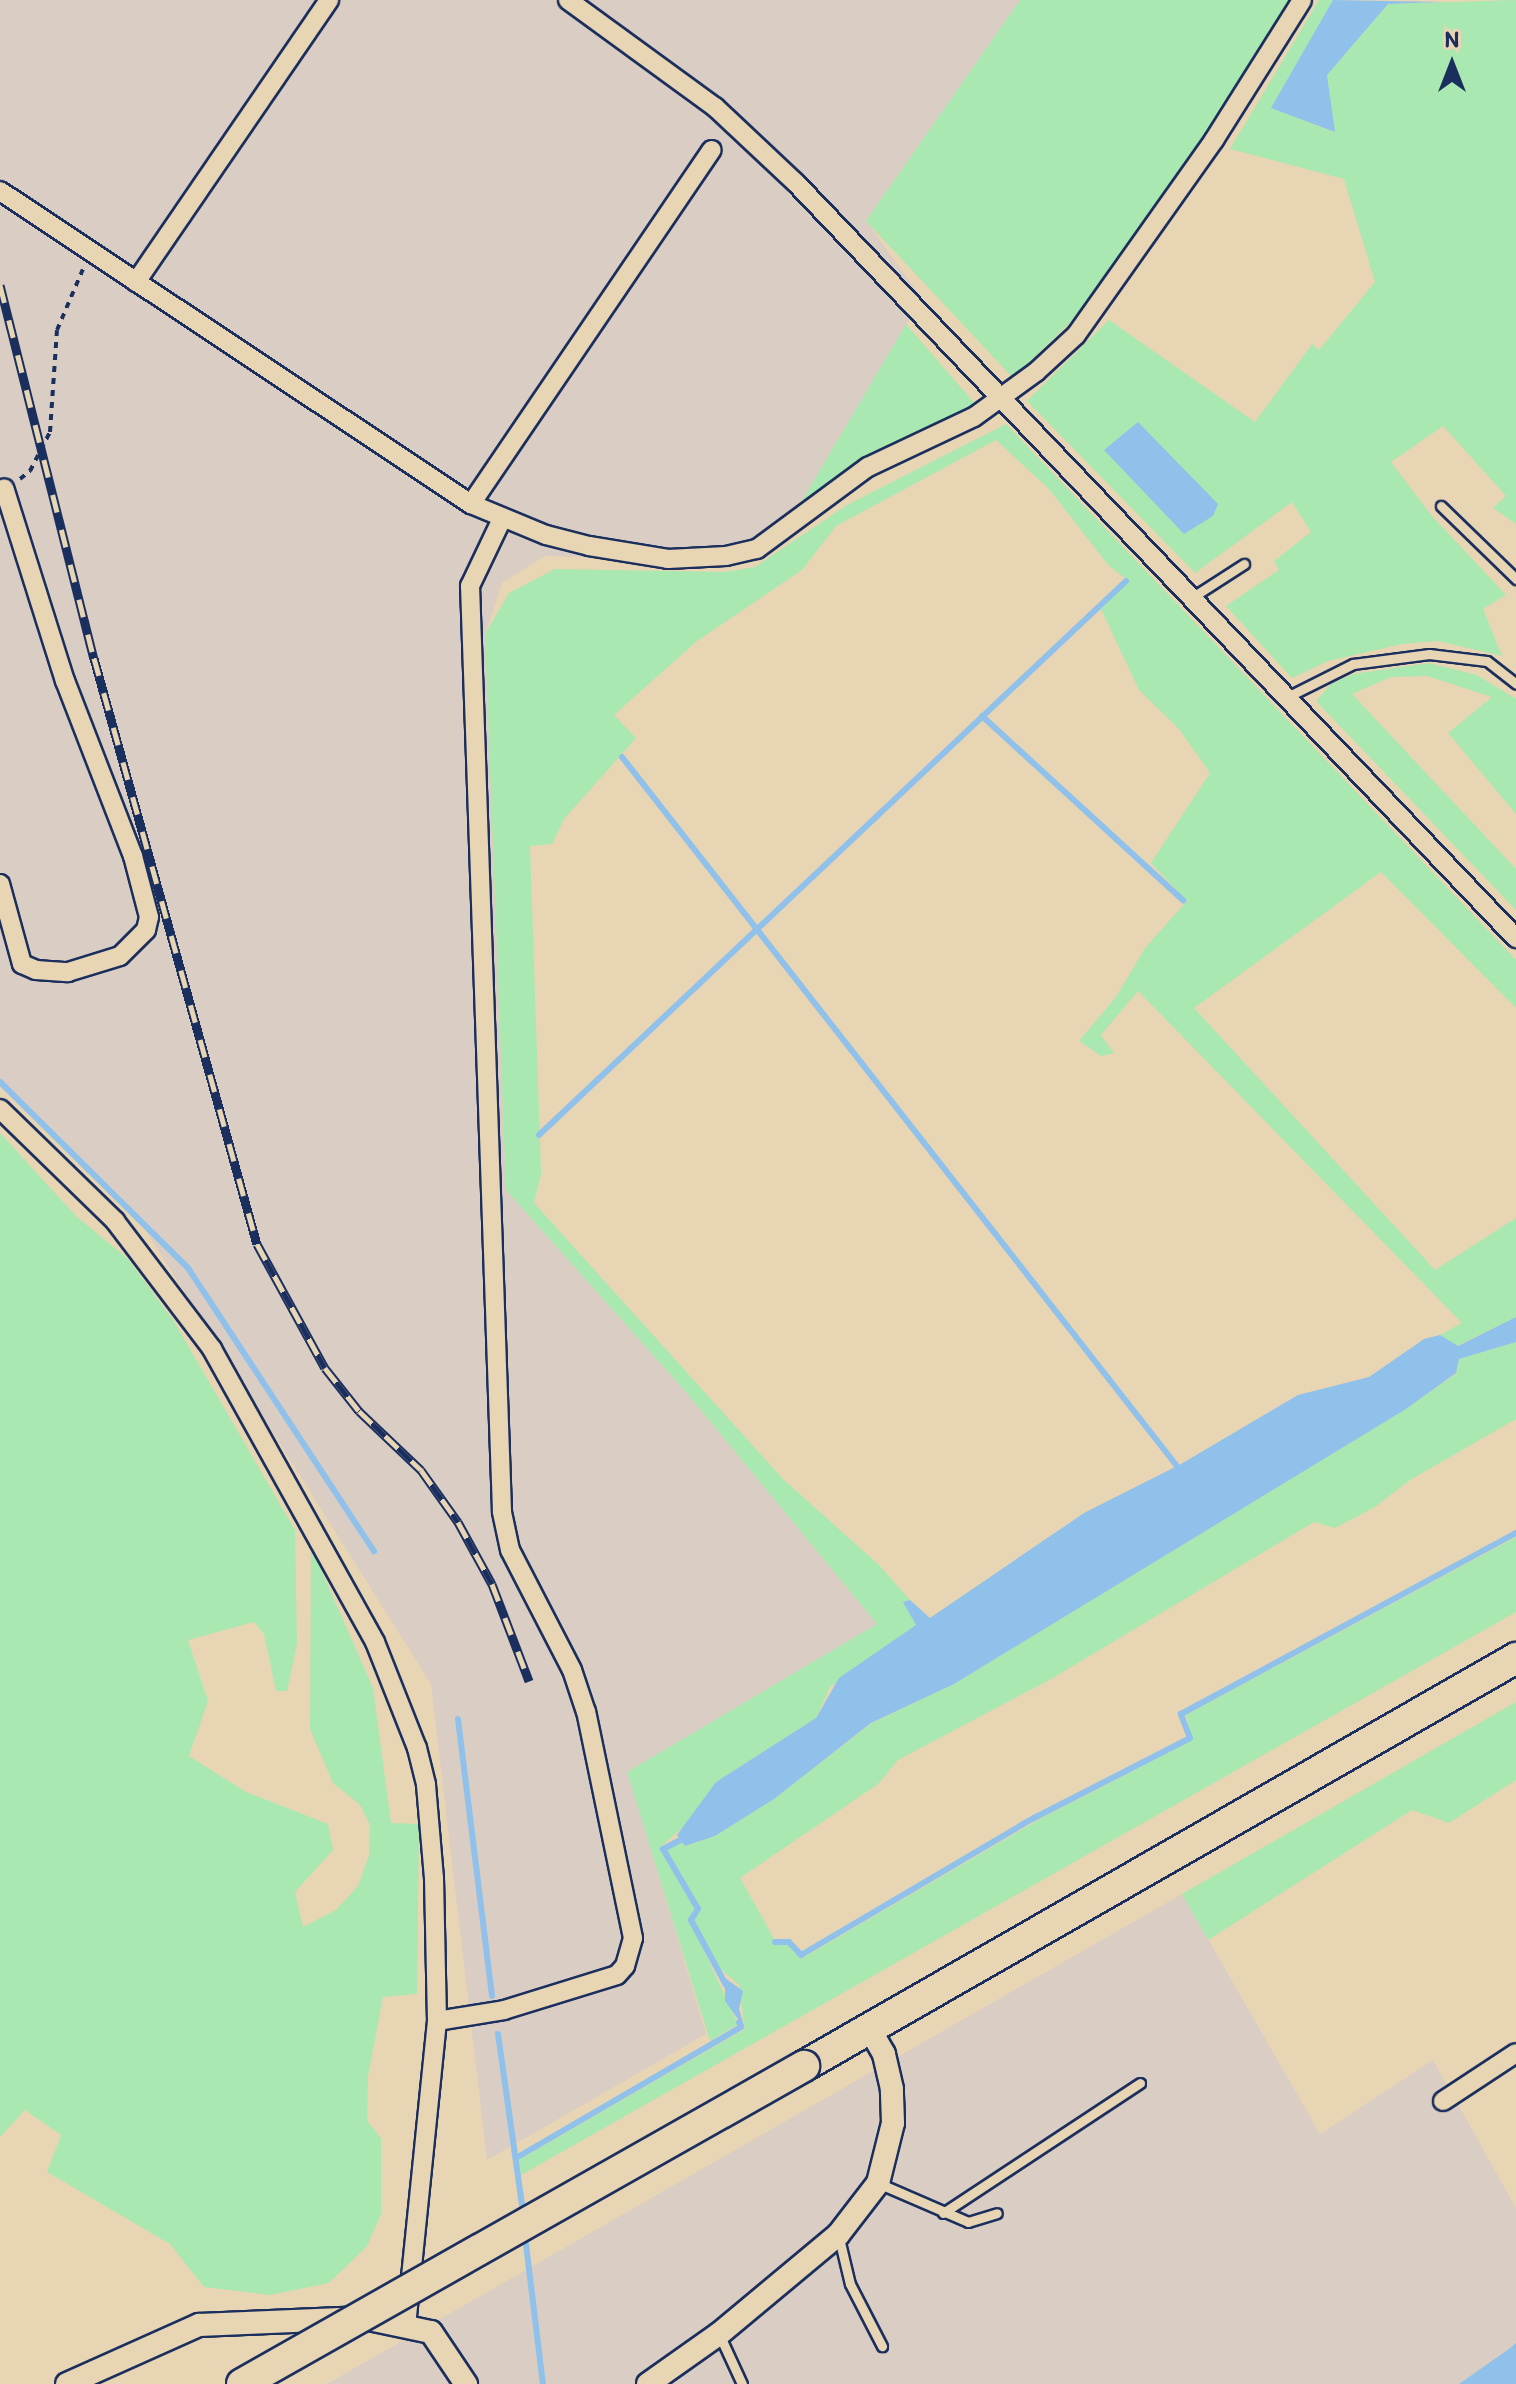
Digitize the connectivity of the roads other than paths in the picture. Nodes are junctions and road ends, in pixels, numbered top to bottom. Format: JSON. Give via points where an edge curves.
{"nodes":[{"id":1,"x":329,"y":0,"type":"edge"},
{"id":2,"x":568,"y":0,"type":"edge"},
{"id":3,"x":1302,"y":0,"type":"edge"},
{"id":4,"x":712,"y":150,"type":"dead end"},
{"id":5,"x":0,"y":191,"type":"edge"},
{"id":6,"x":136,"y":282,"type":"junction"},
{"id":7,"x":999,"y":400,"type":"junction"},
{"id":8,"x":4,"y":488,"type":"road end"},
{"id":9,"x":471,"y":504,"type":"junction"},
{"id":10,"x":1441,"y":506,"type":"dead end"},
{"id":11,"x":502,"y":519,"type":"junction"},
{"id":12,"x":1244,"y":564,"type":"dead end"},
{"id":13,"x":1516,"y":579,"type":"edge"},
{"id":14,"x":1191,"y":598,"type":"junction"},
{"id":15,"x":1516,"y":684,"type":"edge"},
{"id":16,"x":1287,"y":697,"type":"junction"},
{"id":17,"x":0,"y":884,"type":"edge"},
{"id":18,"x":1516,"y":938,"type":"edge"},
{"id":19,"x":0,"y":1109,"type":"edge"},
{"id":20,"x":1516,"y":1658,"type":"edge"},
{"id":21,"x":437,"y":2021,"type":"junction"},
{"id":22,"x":868,"y":2026,"type":"junction"},
{"id":23,"x":1516,"y":2053,"type":"edge"},
{"id":24,"x":1140,"y":2083,"type":"dead end"},
{"id":25,"x":1443,"y":2101,"type":"dead end"},
{"id":26,"x":878,"y":2183,"type":"junction"},
{"id":27,"x":943,"y":2213,"type":"junction"},
{"id":28,"x":997,"y":2213,"type":"dead end"},
{"id":29,"x":838,"y":2235,"type":"junction"},
{"id":30,"x":199,"y":2325,"type":"junction"},
{"id":31,"x":406,"y":2327,"type":"junction"},
{"id":32,"x":719,"y":2334,"type":"junction"},
{"id":33,"x":882,"y":2346,"type":"dead end"},
{"id":34,"x":67,"y":2384,"type":"edge"},
{"id":35,"x":96,"y":2384,"type":"edge"},
{"id":36,"x":242,"y":2384,"type":"edge"},
{"id":37,"x":466,"y":2384,"type":"edge"},
{"id":38,"x":648,"y":2384,"type":"edge"},
{"id":39,"x":742,"y":2384,"type":"edge"}],
"edges":[{"from":1,"to":6,"type":"street"},
{"from":2,"to":7,"type":"street","via":[[735,125]]},
{"from":3,"to":7,"type":"street","via":[[1214,140],[1103,300],[1076,335]]},
{"from":4,"to":9,"type":"street"},
{"from":5,"to":6,"type":"street"},
{"from":6,"to":9,"type":"street"},
{"from":7,"to":11,"type":"street","via":[[868,467],[757,549],[668,559],[546,535]]},
{"from":7,"to":14,"type":"street"},
{"from":8,"to":17,"type":"street","via":[[65,681],[133,856],[149,917],[146,930],[120,956],[68,972],[36,970],[22,964]]},
{"from":9,"to":11,"type":"street"},
{"from":10,"to":13,"type":"lane"},
{"from":11,"to":21,"type":"street","via":[[470,586],[502,1511],[510,1550],[572,1670],[586,1712],[633,1938],[617,1975],[504,2010]]},
{"from":12,"to":14,"type":"lane"},
{"from":14,"to":16,"type":"street"},
{"from":15,"to":16,"type":"lane","via":[[1487,661],[1429,654],[1353,664]]},
{"from":16,"to":18,"type":"street"},
{"from":19,"to":21,"type":"street","via":[[115,1221],[181,1303],[302,1502],[375,1642],[426,1785]]},
{"from":20,"to":22,"type":"highway"},
{"from":21,"to":31,"type":"street"},
{"from":22,"to":26,"type":"street","via":[[884,2054],[892,2089],[893,2123]]},
{"from":22,"to":36,"type":"highway","bridge":true},
{"from":23,"to":25,"type":"street"},
{"from":24,"to":27,"type":"lane"},
{"from":26,"to":27,"type":"lane"},
{"from":26,"to":29,"type":"street"},
{"from":27,"to":28,"type":"lane","via":[[968,2222]]},
{"from":29,"to":32,"type":"street"},
{"from":29,"to":33,"type":"lane","via":[[850,2284]]},
{"from":30,"to":31,"type":"street","via":[[364,2318]]},
{"from":30,"to":34,"type":"street"},
{"from":30,"to":35,"type":"street","via":[[180,2348]]},
{"from":31,"to":37,"type":"street","via":[[431,2332]]},
{"from":32,"to":38,"type":"street"},
{"from":32,"to":39,"type":"lane"}]}
